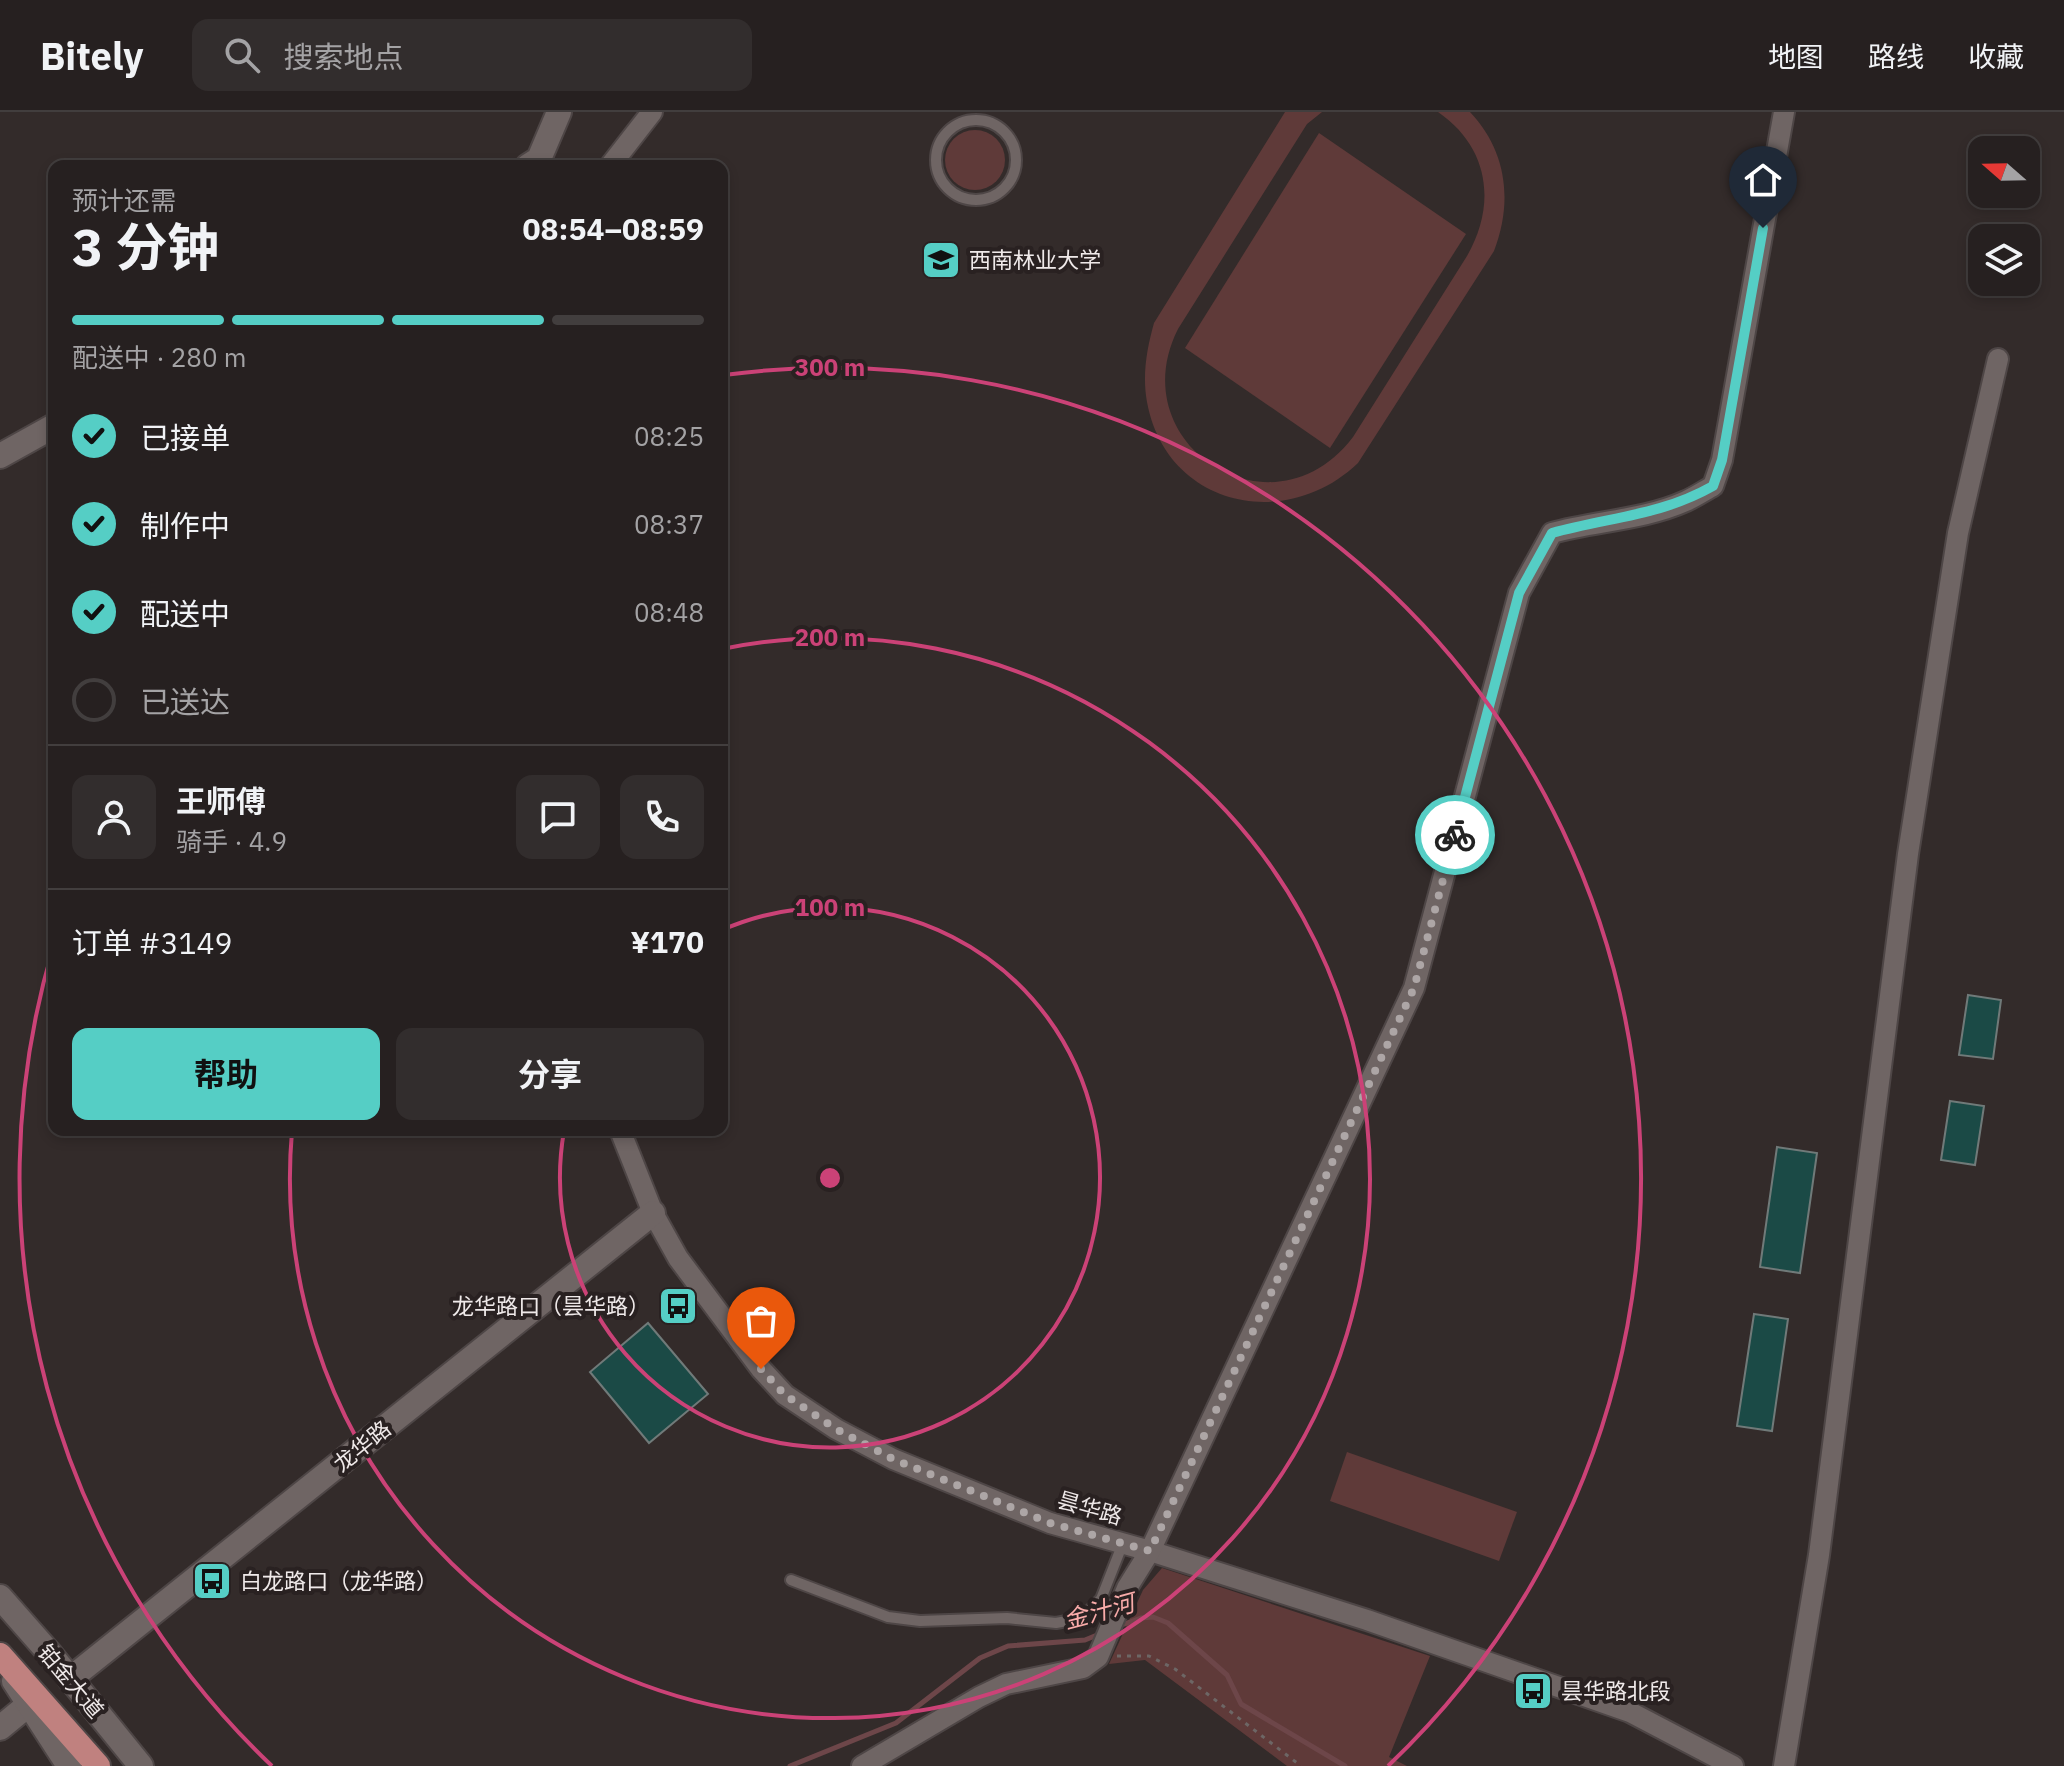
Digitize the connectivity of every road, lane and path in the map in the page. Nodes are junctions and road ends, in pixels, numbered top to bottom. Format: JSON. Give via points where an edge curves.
{"nodes":[{"id":1,"x":559,"y":112,"type":"edge"},
{"id":2,"x":652,"y":112,"type":"edge"},
{"id":3,"x":1784,"y":112,"type":"edge"},
{"id":4,"x":542,"y":160,"type":"edge"},
{"id":5,"x":615,"y":160,"type":"edge"},
{"id":6,"x":964,"y":198,"type":"joint"},
{"id":7,"x":1998,"y":359,"type":"dead end"},
{"id":8,"x":48,"y":429,"type":"edge"},
{"id":9,"x":0,"y":456,"type":"edge"},
{"id":10,"x":622,"y":1136,"type":"edge"},
{"id":11,"x":653,"y":1213,"type":"junction"},
{"id":12,"x":1123,"y":1543,"type":"junction"},
{"id":13,"x":1150,"y":1551,"type":"junction"},
{"id":14,"x":791,"y":1580,"type":"dead end"},
{"id":15,"x":0,"y":1597,"type":"edge"},
{"id":16,"x":0,"y":1657,"type":"edge"},
{"id":17,"x":1098,"y":1657,"type":"junction"},
{"id":18,"x":70,"y":1679,"type":"junction"},
{"id":19,"x":28,"y":1705,"type":"junction"},
{"id":20,"x":0,"y":1728,"type":"edge"},
{"id":21,"x":69,"y":1766,"type":"edge"},
{"id":22,"x":98,"y":1766,"type":"edge"},
{"id":23,"x":141,"y":1766,"type":"edge"},
{"id":24,"x":862,"y":1766,"type":"edge"},
{"id":25,"x":1301,"y":1766,"type":"edge"},
{"id":26,"x":1733,"y":1766,"type":"edge"},
{"id":27,"x":1784,"y":1766,"type":"edge"}],
"edges":[{"from":1,"to":4,"type":"street"},
{"from":2,"to":5,"type":"street"},
{"from":3,"to":13,"type":"street","via":[[1713,486],[1644,514],[1552,533],[1519,593],[1414,988]]},
{"from":6,"to":6,"type":"lane","via":[[994,195],[1014,171],[1011,141],[988,121],[957,124],[937,148],[940,178]]},
{"from":7,"to":27,"type":"street","via":[[1958,533],[1908,854],[1819,1555]]},
{"from":8,"to":9,"type":"street"},
{"from":10,"to":11,"type":"street","name":"昙华路"},
{"from":11,"to":12,"type":"street","name":"昙华路","via":[[678,1258],[785,1395],[893,1459],[1050,1523]]},
{"from":11,"to":18,"type":"street","name":"龙华路"},
{"from":12,"to":13,"type":"street","name":"昙华路"},
{"from":12,"to":14,"type":"lane","via":[[1101,1599],[1081,1616],[1056,1623],[888,1617]]},
{"from":13,"to":17,"type":"street","via":[[1127,1588]]},
{"from":13,"to":26,"type":"street","name":"昙华路","via":[[1630,1712]]},
{"from":15,"to":18,"type":"street","name":"铂金大道"},
{"from":16,"to":19,"type":"street","name":"铂金大道"},
{"from":16,"to":22,"type":"highway"},
{"from":17,"to":24,"type":"street","via":[[1083,1668],[1006,1684]]},
{"from":17,"to":25,"type":"path","via":[[1149,1656],[1175,1669]]},
{"from":18,"to":23,"type":"street","name":"铂金大道"},
{"from":19,"to":20,"type":"street"},
{"from":19,"to":21,"type":"street","name":"铂金大道"}]}
